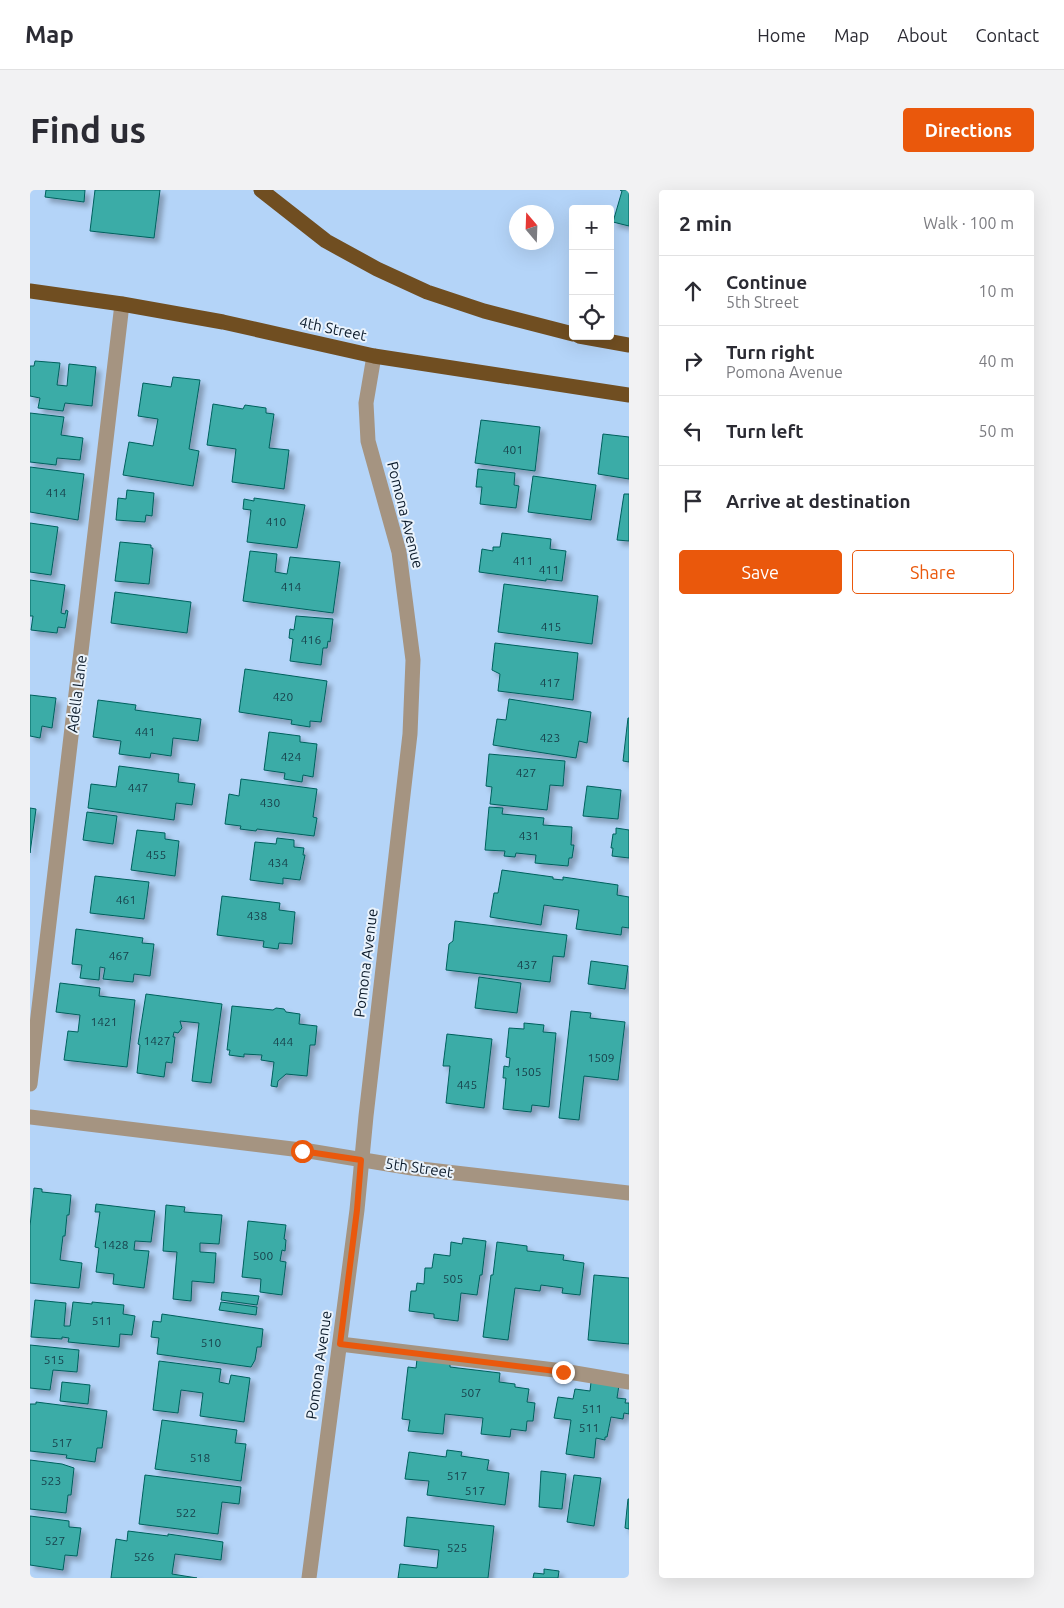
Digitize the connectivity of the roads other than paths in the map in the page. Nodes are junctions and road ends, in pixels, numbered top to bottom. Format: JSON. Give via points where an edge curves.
{"nodes":[{"id":1,"x":261,"y":190,"type":"edge"},
{"id":2,"x":30,"y":291,"type":"edge"},
{"id":3,"x":122,"y":304,"type":"junction"},
{"id":4,"x":569,"y":333,"type":"edge"},
{"id":5,"x":601,"y":340,"type":"edge"},
{"id":6,"x":629,"y":345,"type":"edge"},
{"id":7,"x":374,"y":356,"type":"junction"},
{"id":8,"x":629,"y":396,"type":"edge"},
{"id":9,"x":30,"y":1084,"type":"edge"},
{"id":10,"x":30,"y":1117,"type":"edge"},
{"id":11,"x":361,"y":1160,"type":"junction"},
{"id":12,"x":629,"y":1190,"type":"edge"},
{"id":13,"x":340,"y":1344,"type":"junction"},
{"id":14,"x":629,"y":1382,"type":"edge"},
{"id":15,"x":308,"y":1578,"type":"edge"}],
"edges":[{"from":1,"to":4,"type":"highway","via":[[326,241],[377,269],[427,292],[484,311]]},
{"from":2,"to":3,"type":"highway","name":"4th Street"},
{"from":3,"to":7,"type":"highway","name":"4th Street","via":[[222,322]]},
{"from":3,"to":9,"type":"street","name":"Adella Lane"},
{"from":5,"to":6,"type":"highway"},
{"from":7,"to":8,"type":"highway","name":"4th Street"},
{"from":7,"to":11,"type":"street","name":"Pomona Avenue","via":[[366,404],[368,441],[399,552],[413,660],[410,734]]},
{"from":10,"to":11,"type":"street","name":"5th Street"},
{"from":11,"to":12,"type":"street","name":"5th Street"},
{"from":11,"to":13,"type":"street","name":"Pomona Avenue"},
{"from":13,"to":14,"type":"street"},
{"from":13,"to":15,"type":"street","name":"Pomona Avenue"}]}
